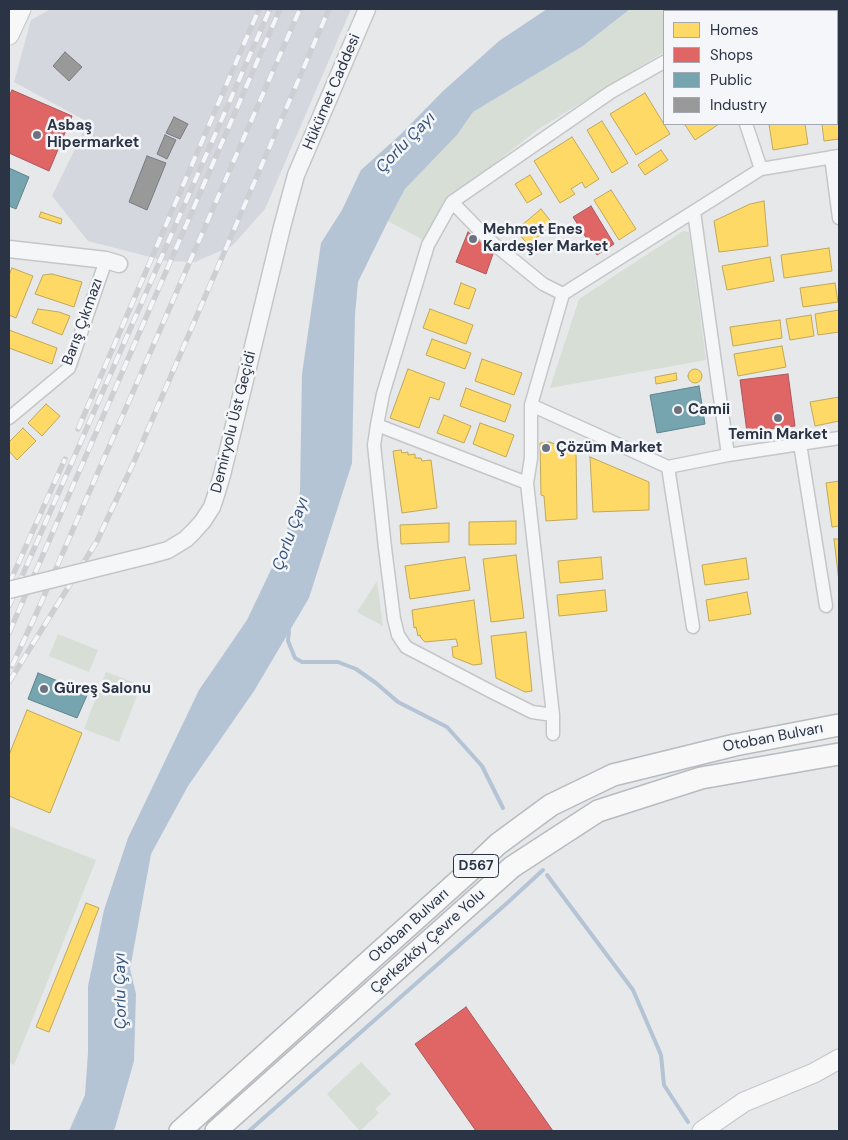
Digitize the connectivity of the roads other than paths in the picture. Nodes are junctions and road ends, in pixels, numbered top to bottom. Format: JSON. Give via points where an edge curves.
{"nodes":[{"id":1,"x":21,"y":9,"type":"edge"},
{"id":2,"x":368,"y":9,"type":"edge"},
{"id":3,"x":9,"y":35,"type":"edge"},
{"id":4,"x":663,"y":63,"type":"edge"},
{"id":5,"x":746,"y":125,"type":"edge"},
{"id":6,"x":835,"y":157,"type":"edge"},
{"id":7,"x":761,"y":169,"type":"junction"},
{"id":8,"x":296,"y":175,"type":"joint"},
{"id":9,"x":452,"y":202,"type":"junction"},
{"id":10,"x":694,"y":212,"type":"junction"},
{"id":11,"x":839,"y":218,"type":"edge"},
{"id":12,"x":9,"y":248,"type":"edge"},
{"id":13,"x":112,"y":262,"type":"joint"},
{"id":14,"x":563,"y":294,"type":"junction"},
{"id":15,"x":531,"y":405,"type":"junction"},
{"id":16,"x":9,"y":418,"type":"edge"},
{"id":17,"x":377,"y":425,"type":"junction"},
{"id":18,"x":839,"y":438,"type":"edge"},
{"id":19,"x":800,"y":444,"type":"junction"},
{"id":20,"x":728,"y":455,"type":"junction"},
{"id":21,"x":668,"y":467,"type":"junction"},
{"id":22,"x":527,"y":483,"type":"junction"},
{"id":23,"x":9,"y":590,"type":"edge"},
{"id":24,"x":826,"y":606,"type":"dead end"},
{"id":25,"x":692,"y":628,"type":"dead end"},
{"id":26,"x":553,"y":715,"type":"junction"},
{"id":27,"x":839,"y":725,"type":"edge"},
{"id":28,"x":553,"y":734,"type":"dead end"},
{"id":29,"x":839,"y":754,"type":"edge"},
{"id":30,"x":839,"y":1059,"type":"edge"},
{"id":31,"x":180,"y":1131,"type":"edge"},
{"id":32,"x":216,"y":1131,"type":"edge"},
{"id":33,"x":702,"y":1131,"type":"edge"}],
"edges":[{"from":1,"to":3,"type":"main road"},
{"from":2,"to":8,"type":"street","name":"Hükümet Caddesi"},
{"from":4,"to":9,"type":"street","via":[[611,92]]},
{"from":5,"to":7,"type":"street"},
{"from":6,"to":7,"type":"street"},
{"from":6,"to":11,"type":"street"},
{"from":7,"to":10,"type":"street"},
{"from":8,"to":23,"type":"street","name":"Demiryolu Üst Geçidi","bridge":true,"via":[[216,495],[203,521],[186,539],[168,550]]},
{"from":9,"to":14,"type":"street","via":[[489,240],[543,284]]},
{"from":9,"to":17,"type":"street","via":[[428,245]]},
{"from":10,"to":14,"type":"street"},
{"from":10,"to":20,"type":"street"},
{"from":12,"to":13,"type":"street"},
{"from":13,"to":16,"type":"street","name":"Barış Çıkmazı","via":[[68,368]]},
{"from":14,"to":15,"type":"street"},
{"from":15,"to":21,"type":"street"},
{"from":15,"to":22,"type":"street"},
{"from":17,"to":22,"type":"street"},
{"from":17,"to":26,"type":"street","via":[[374,444],[398,635],[406,647],[492,692],[532,712]]},
{"from":18,"to":19,"type":"street"},
{"from":19,"to":20,"type":"street"},
{"from":19,"to":24,"type":"street"},
{"from":20,"to":21,"type":"street"},
{"from":21,"to":25,"type":"street"},
{"from":22,"to":26,"type":"street"},
{"from":26,"to":28,"type":"street"},
{"from":27,"to":31,"type":"highway","name":"Otoban Bulvarı","number":"D567","via":[[736,745],[613,775],[551,805],[498,844]]},
{"from":29,"to":32,"type":"highway","name":"Çerkezköy Çevre Yolu","number":"D567","via":[[701,778],[598,811],[512,867]]},
{"from":30,"to":33,"type":"main road","via":[[744,1102]]}]}
